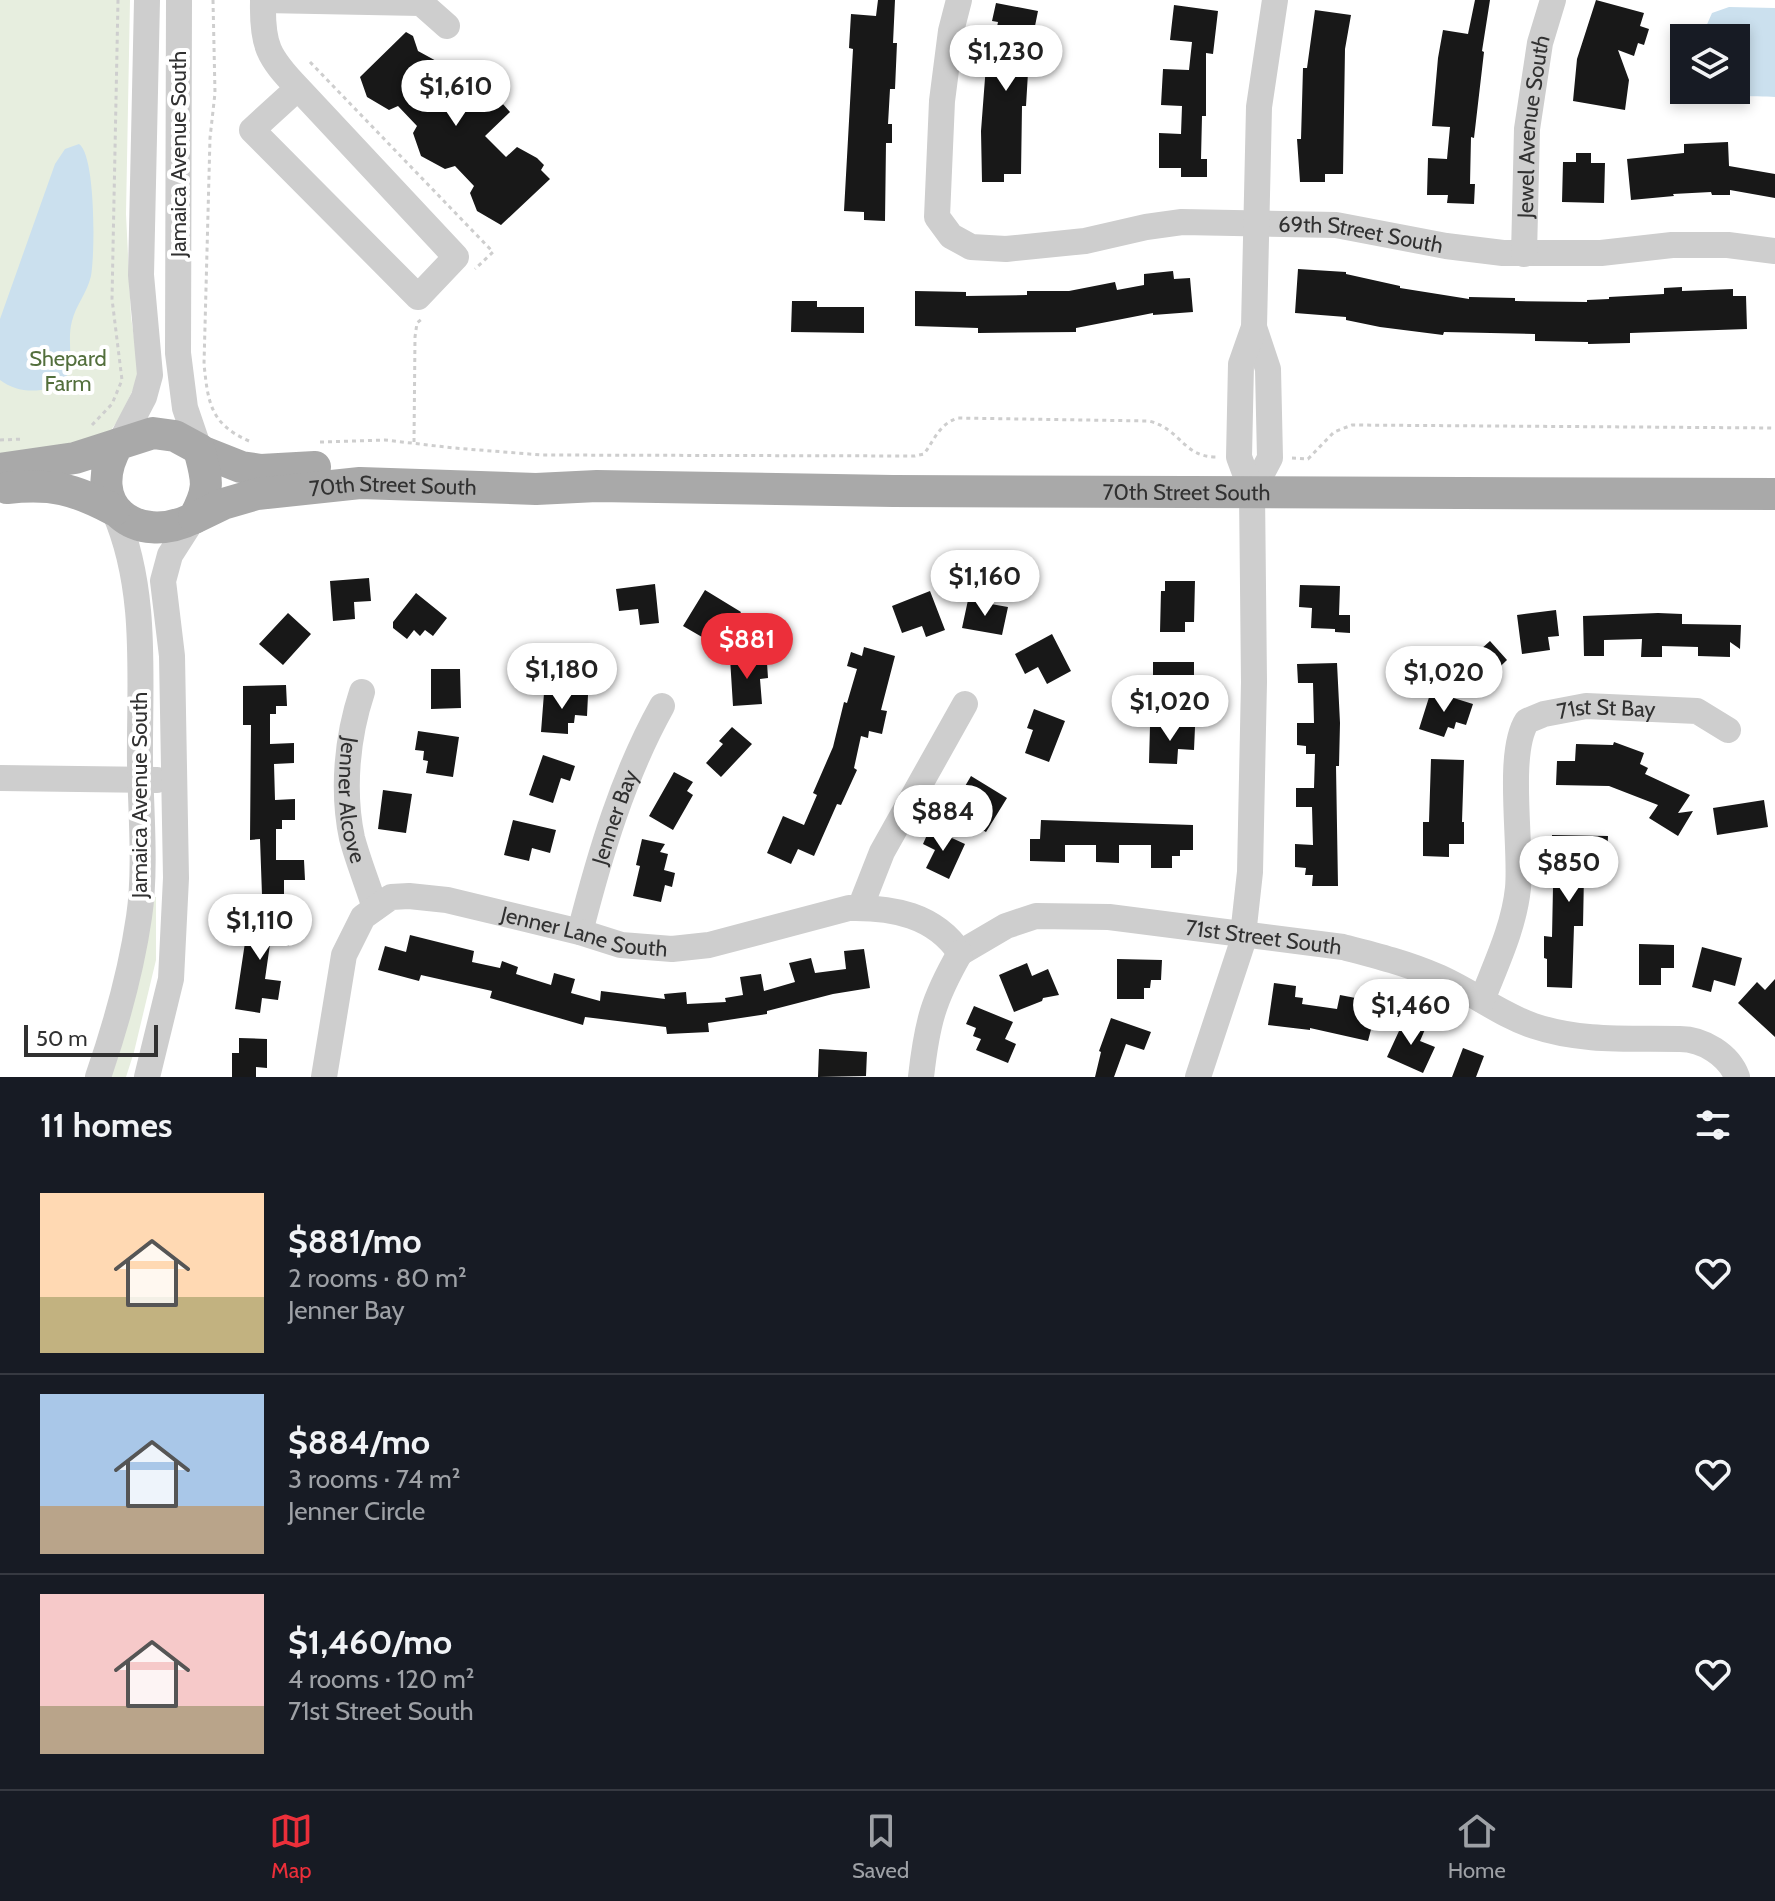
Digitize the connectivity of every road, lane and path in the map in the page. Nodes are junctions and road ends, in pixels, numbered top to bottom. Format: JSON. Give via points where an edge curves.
{"nodes":[{"id":1,"x":118,"y":0,"type":"edge"},
{"id":2,"x":147,"y":0,"type":"edge"},
{"id":3,"x":179,"y":0,"type":"edge"},
{"id":4,"x":213,"y":0,"type":"edge"},
{"id":5,"x":959,"y":0,"type":"edge"},
{"id":6,"x":1275,"y":0,"type":"edge"},
{"id":7,"x":1553,"y":0,"type":"edge"},
{"id":8,"x":263,"y":1,"type":"edge"},
{"id":9,"x":447,"y":26,"type":"dead end"},
{"id":10,"x":298,"y":88,"type":"junction"},
{"id":11,"x":1255,"y":222,"type":"junction"},
{"id":12,"x":1775,"y":251,"type":"edge"},
{"id":13,"x":1524,"y":254,"type":"junction"},
{"id":14,"x":1254,"y":327,"type":"junction"},
{"id":15,"x":1775,"y":428,"type":"edge"},
{"id":16,"x":85,"y":429,"type":"dead end"},
{"id":17,"x":24,"y":439,"type":"dead end"},
{"id":18,"x":0,"y":440,"type":"edge"},
{"id":19,"x":256,"y":443,"type":"dead end"},
{"id":20,"x":314,"y":443,"type":"dead end"},
{"id":21,"x":119,"y":444,"type":"junction"},
{"id":22,"x":199,"y":449,"type":"junction"},
{"id":23,"x":1239,"y":457,"type":"junction"},
{"id":24,"x":1270,"y":458,"type":"junction"},
{"id":25,"x":0,"y":469,"type":"edge"},
{"id":26,"x":597,"y":486,"type":"junction"},
{"id":27,"x":0,"y":489,"type":"edge"},
{"id":28,"x":1252,"y":492,"type":"junction"},
{"id":29,"x":1775,"y":494,"type":"edge"},
{"id":30,"x":114,"y":511,"type":"junction"},
{"id":31,"x":193,"y":518,"type":"junction"},
{"id":32,"x":362,"y":692,"type":"dead end"},
{"id":33,"x":965,"y":704,"type":"dead end"},
{"id":34,"x":662,"y":706,"type":"dead end"},
{"id":35,"x":1728,"y":730,"type":"dead end"},
{"id":36,"x":0,"y":778,"type":"edge"},
{"id":37,"x":141,"y":780,"type":"junction"},
{"id":38,"x":173,"y":780,"type":"junction"},
{"id":39,"x":375,"y":908,"type":"junction"},
{"id":40,"x":860,"y":908,"type":"junction"},
{"id":41,"x":580,"y":932,"type":"junction"},
{"id":42,"x":1243,"y":935,"type":"junction"},
{"id":43,"x":960,"y":953,"type":"junction"},
{"id":44,"x":1482,"y":1000,"type":"junction"},
{"id":45,"x":98,"y":1077,"type":"edge"},
{"id":46,"x":147,"y":1077,"type":"edge"},
{"id":47,"x":324,"y":1077,"type":"edge"},
{"id":48,"x":921,"y":1077,"type":"edge"},
{"id":49,"x":1198,"y":1077,"type":"edge"},
{"id":50,"x":1737,"y":1077,"type":"edge"}],
"edges":[{"from":1,"to":16,"type":"path","via":[[112,299],[122,380],[105,413]]},
{"from":2,"to":21,"type":"street","name":"Jamaica Avenue South","via":[[141,275],[150,375]]},
{"from":3,"to":22,"type":"street","name":"Jamaica Avenue South","via":[[178,353],[185,408]]},
{"from":4,"to":19,"type":"path","via":[[207,395],[225,428]]},
{"from":5,"to":11,"type":"street","name":"69th Street South","via":[[942,101],[937,217],[951,236],[971,247],[1006,249],[1085,241],[1182,222]]},
{"from":6,"to":11,"type":"street","via":[[1259,107]]},
{"from":7,"to":13,"type":"street","name":"Jewel Avenue South","via":[[1540,43],[1527,129]]},
{"from":8,"to":9,"type":"street","via":[[421,3]]},
{"from":8,"to":10,"type":"street","via":[[266,47]]},
{"from":10,"to":10,"type":"street","via":[[456,257],[418,297],[252,130]]},
{"from":11,"to":13,"type":"street","name":"69th Street South","via":[[1336,225]]},
{"from":11,"to":14,"type":"street"},
{"from":12,"to":13,"type":"street","name":"69th Street South","via":[[1672,245]]},
{"from":14,"to":23,"type":"street","via":[[1241,364]]},
{"from":14,"to":24,"type":"street","via":[[1268,369]]},
{"from":15,"to":24,"type":"path","via":[[1352,425],[1334,432],[1308,459]]},
{"from":17,"to":18,"type":"path"},
{"from":20,"to":23,"type":"path","via":[[385,440],[542,455],[915,456],[924,454],[948,421],[974,418],[1149,421],[1164,425],[1198,456]]},
{"from":21,"to":22,"type":"main road","via":[[158,433]]},
{"from":21,"to":25,"type":"main road","via":[[64,461]]},
{"from":21,"to":30,"type":"main road","via":[[105,477]]},
{"from":22,"to":26,"type":"main road","name":"70th Street South","via":[[261,470],[376,464]]},
{"from":22,"to":31,"type":"main road","via":[[207,486]]},
{"from":23,"to":28,"type":"street"},
{"from":24,"to":28,"type":"street"},
{"from":26,"to":28,"type":"main road","name":"70th Street South"},
{"from":26,"to":31,"type":"main road","name":"70th Street South","via":[[360,483],[257,494]]},
{"from":27,"to":30,"type":"main road","via":[[63,488]]},
{"from":28,"to":29,"type":"main road","name":"70th Street South"},
{"from":28,"to":42,"type":"street","via":[[1253,730]]},
{"from":30,"to":31,"type":"main road","via":[[156,528]]},
{"from":30,"to":37,"type":"street","name":"Jamaica Avenue South","via":[[129,549],[137,604]]},
{"from":31,"to":38,"type":"street","name":"Jamaica Avenue South","via":[[170,555],[163,581],[172,656]]},
{"from":32,"to":39,"type":"street","name":"Jenner Alcove","via":[[351,724],[347,799],[352,838]]},
{"from":33,"to":40,"type":"street","via":[[882,852]]},
{"from":34,"to":41,"type":"street","name":"Jenner Bay","via":[[604,842]]},
{"from":35,"to":44,"type":"street","name":"71st St Bay","via":[[1697,711],[1586,706],[1527,721],[1517,743],[1518,887],[1510,928]]},
{"from":36,"to":37,"type":"street"},
{"from":37,"to":38,"type":"street"},
{"from":37,"to":45,"type":"street","name":"Jamaica Avenue South","via":[[139,916]]},
{"from":38,"to":46,"type":"street","name":"Jamaica Avenue South","via":[[171,979]]},
{"from":39,"to":41,"type":"street","name":"Jenner Lane South","via":[[391,897],[447,900]]},
{"from":39,"to":47,"type":"street","via":[[363,917],[344,955]]},
{"from":40,"to":41,"type":"street","name":"Jenner Lane South","via":[[672,949],[621,945]]},
{"from":40,"to":43,"type":"street","name":"Jenner Lane South","via":[[916,915],[950,938]]},
{"from":42,"to":43,"type":"street","name":"71st Street South","via":[[1109,917],[1036,916],[1006,926]]},
{"from":42,"to":44,"type":"street","name":"71st Street South","via":[[1381,956],[1438,976]]},
{"from":42,"to":49,"type":"street"},
{"from":43,"to":48,"type":"street","via":[[938,991],[926,1030]]},
{"from":44,"to":50,"type":"street","name":"71st Street South","via":[[1532,1026],[1579,1038],[1687,1039],[1732,1064]]}]}
